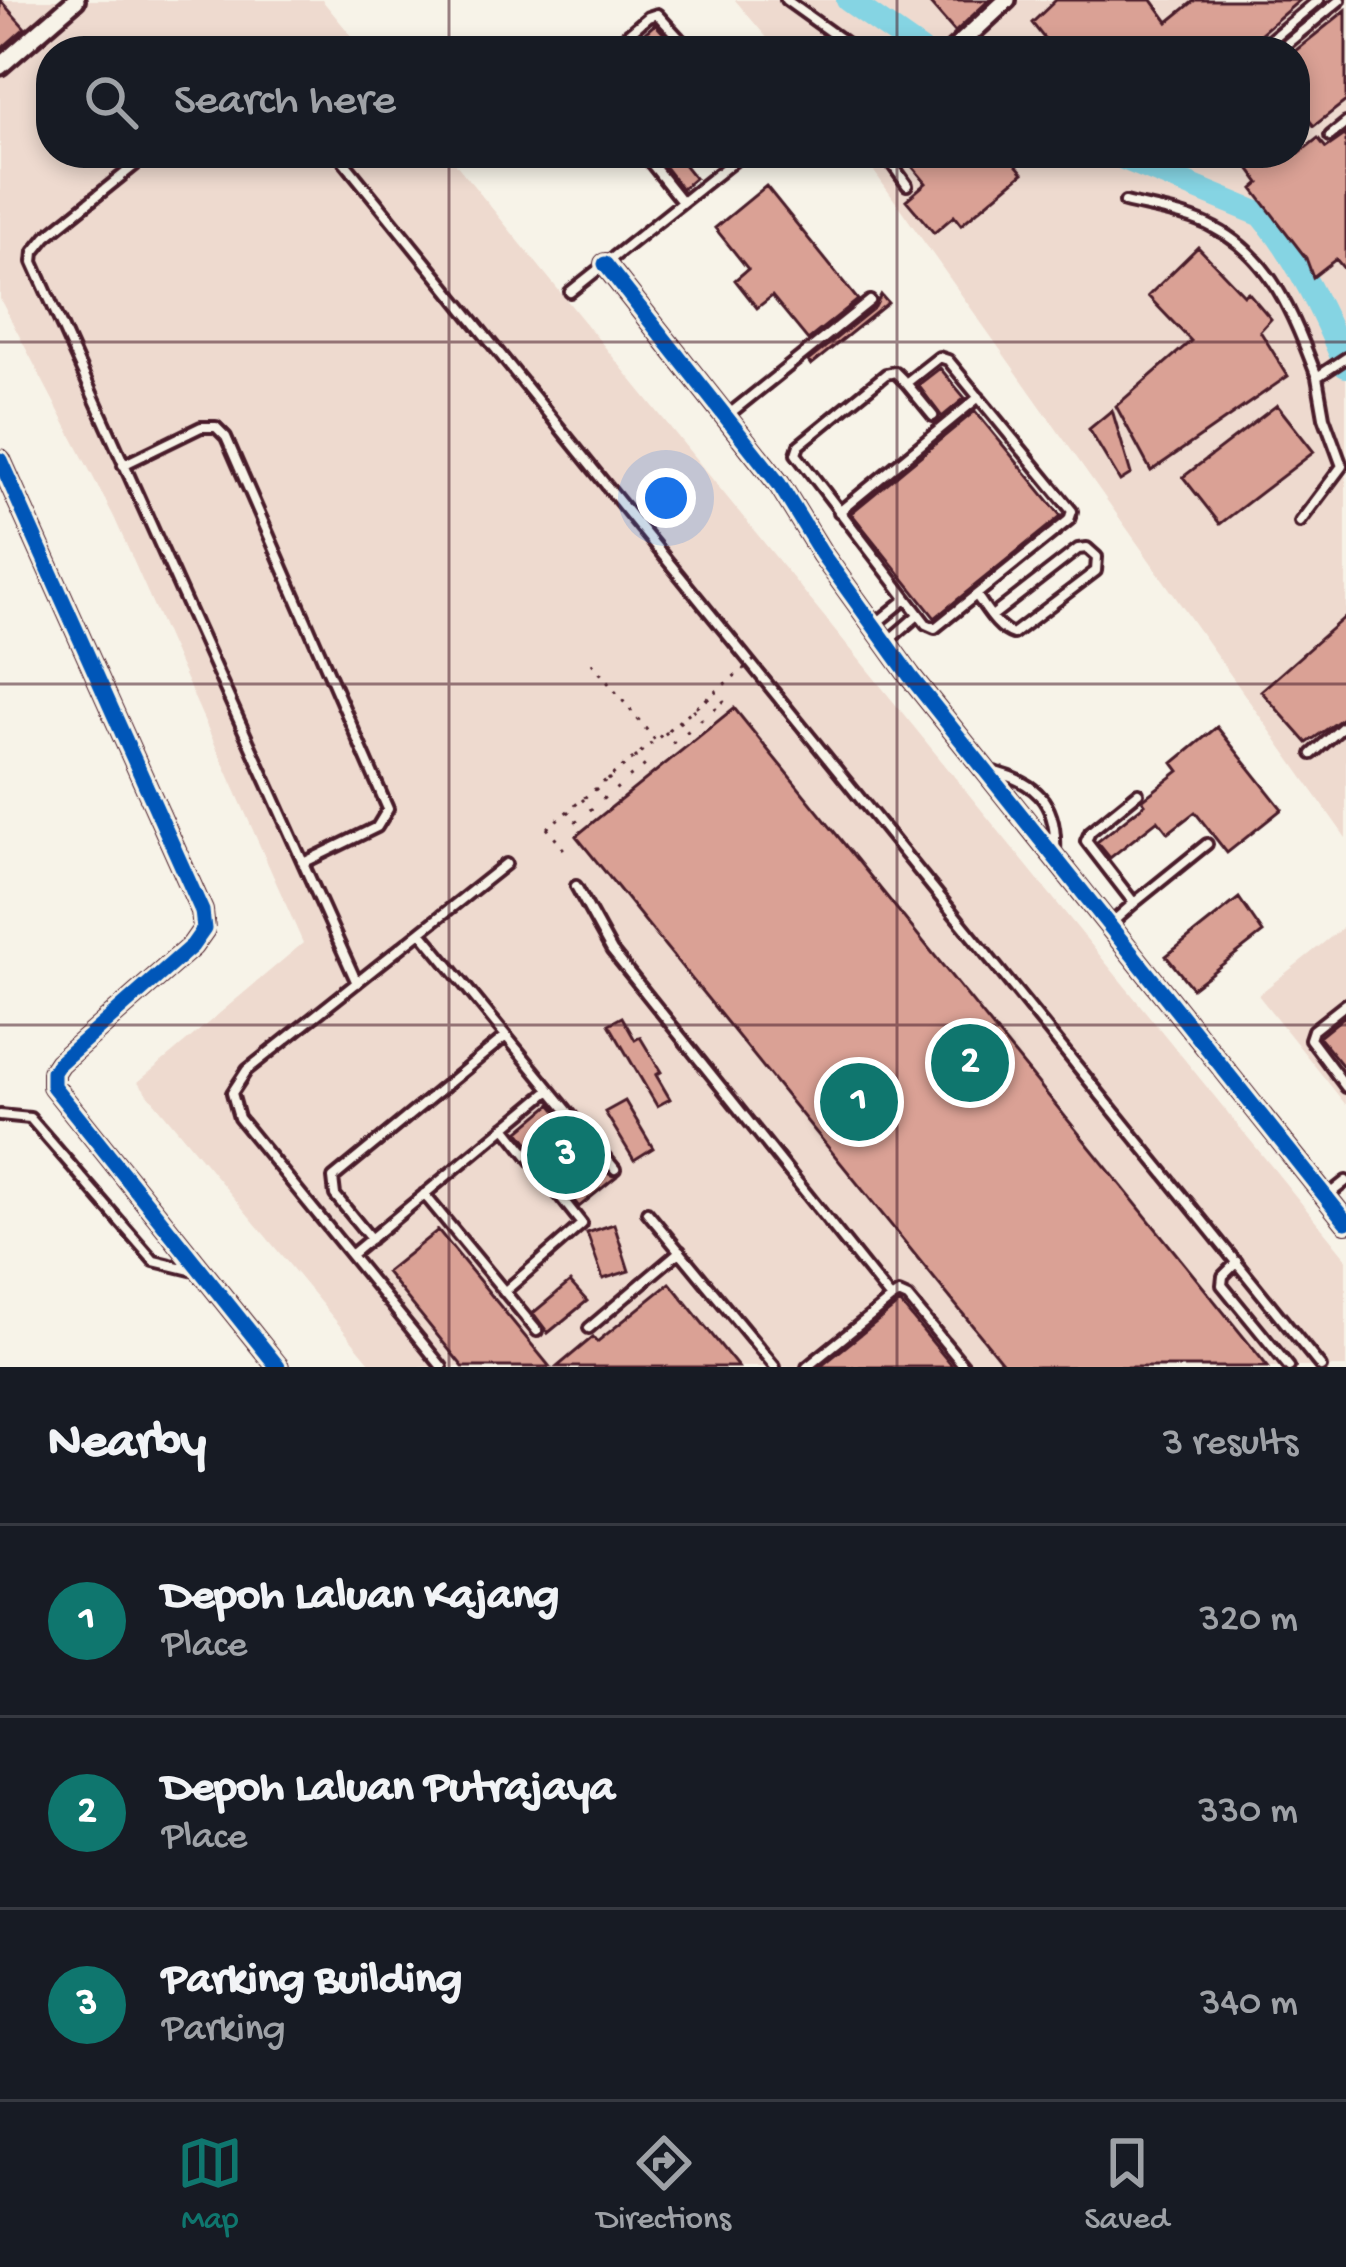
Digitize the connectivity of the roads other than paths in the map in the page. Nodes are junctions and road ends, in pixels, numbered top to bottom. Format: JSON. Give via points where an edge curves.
{"nodes":[{"id":1,"x":76,"y":0,"type":"edge"},
{"id":2,"x":786,"y":0,"type":"edge"},
{"id":3,"x":1007,"y":0,"type":"edge"},
{"id":4,"x":1318,"y":0,"type":"edge"},
{"id":5,"x":1340,"y":0,"type":"edge"},
{"id":6,"x":626,"y":36,"type":"edge"},
{"id":7,"x":678,"y":36,"type":"edge"},
{"id":8,"x":836,"y":36,"type":"edge"},
{"id":9,"x":968,"y":36,"type":"edge"},
{"id":10,"x":1275,"y":36,"type":"edge"},
{"id":11,"x":1296,"y":36,"type":"edge"},
{"id":12,"x":0,"y":66,"type":"edge"},
{"id":13,"x":1346,"y":123,"type":"edge"},
{"id":14,"x":1330,"y":136,"type":"dead end"},
{"id":15,"x":131,"y":168,"type":"edge"},
{"id":16,"x":349,"y":168,"type":"edge"},
{"id":17,"x":655,"y":168,"type":"edge"},
{"id":18,"x":725,"y":168,"type":"edge"},
{"id":19,"x":895,"y":168,"type":"edge"},
{"id":20,"x":907,"y":185,"type":"dead end"},
{"id":21,"x":682,"y":202,"type":"junction"},
{"id":22,"x":1125,"y":202,"type":"dead end"},
{"id":23,"x":605,"y":264,"type":"junction"},
{"id":24,"x":570,"y":292,"type":"dead end"},
{"id":25,"x":870,"y":301,"type":"dead end"},
{"id":26,"x":1346,"y":358,"type":"edge"},
{"id":27,"x":1317,"y":377,"type":"junction"},
{"id":28,"x":906,"y":383,"type":"junction"},
{"id":29,"x":979,"y":398,"type":"junction"},
{"id":30,"x":727,"y":416,"type":"junction"},
{"id":31,"x":933,"y":416,"type":"dead end"},
{"id":32,"x":0,"y":460,"type":"edge"},
{"id":33,"x":123,"y":465,"type":"junction"},
{"id":34,"x":839,"y":512,"type":"junction"},
{"id":35,"x":1300,"y":522,"type":"dead end"},
{"id":36,"x":976,"y":595,"type":"junction"},
{"id":37,"x":906,"y":599,"type":"junction"},
{"id":38,"x":918,"y":614,"type":"junction"},
{"id":39,"x":992,"y":616,"type":"junction"},
{"id":40,"x":872,"y":626,"type":"junction"},
{"id":41,"x":886,"y":643,"type":"junction"},
{"id":42,"x":1346,"y":724,"type":"edge"},
{"id":43,"x":1312,"y":754,"type":"dead end"},
{"id":44,"x":985,"y":770,"type":"junction"},
{"id":45,"x":1138,"y":793,"type":"dead end"},
{"id":46,"x":1208,"y":844,"type":"dead end"},
{"id":47,"x":1055,"y":858,"type":"junction"},
{"id":48,"x":303,"y":863,"type":"junction"},
{"id":49,"x":506,"y":864,"type":"dead end"},
{"id":50,"x":577,"y":886,"type":"dead end"},
{"id":51,"x":1134,"y":903,"type":"junction"},
{"id":52,"x":1107,"y":927,"type":"junction"},
{"id":53,"x":421,"y":932,"type":"junction"},
{"id":54,"x":357,"y":983,"type":"junction"},
{"id":55,"x":1346,"y":1004,"type":"edge"},
{"id":56,"x":506,"y":1036,"type":"junction"},
{"id":57,"x":1346,"y":1087,"type":"edge"},
{"id":58,"x":550,"y":1090,"type":"junction"},
{"id":59,"x":0,"y":1114,"type":"edge"},
{"id":60,"x":506,"y":1127,"type":"junction"},
{"id":61,"x":615,"y":1169,"type":"dead end"},
{"id":62,"x":1346,"y":1180,"type":"edge"},
{"id":63,"x":424,"y":1194,"type":"junction"},
{"id":64,"x":1326,"y":1197,"type":"junction"},
{"id":65,"x":647,"y":1212,"type":"dead end"},
{"id":66,"x":1346,"y":1222,"type":"edge"},
{"id":67,"x":371,"y":1238,"type":"junction"},
{"id":68,"x":680,"y":1251,"type":"junction"},
{"id":69,"x":351,"y":1255,"type":"junction"},
{"id":70,"x":1237,"y":1262,"type":"junction"},
{"id":71,"x":200,"y":1273,"type":"junction"},
{"id":72,"x":504,"y":1292,"type":"junction"},
{"id":73,"x":891,"y":1299,"type":"junction"},
{"id":74,"x":590,"y":1328,"type":"dead end"},
{"id":75,"x":536,"y":1331,"type":"dead end"},
{"id":76,"x":278,"y":1367,"type":"edge"},
{"id":77,"x":442,"y":1367,"type":"edge"},
{"id":78,"x":775,"y":1367,"type":"edge"},
{"id":79,"x":807,"y":1367,"type":"edge"},
{"id":80,"x":965,"y":1367,"type":"edge"},
{"id":81,"x":1289,"y":1367,"type":"edge"},
{"id":82,"x":1321,"y":1367,"type":"edge"}],
"edges":[{"from":1,"to":12,"type":"street"},
{"from":2,"to":8,"type":"lane"},
{"from":3,"to":9,"type":"street"},
{"from":4,"to":10,"type":"lane"},
{"from":5,"to":11,"type":"lane"},
{"from":6,"to":7,"type":"lane","via":[[657,14]]},
{"from":13,"to":14,"type":"lane"},
{"from":15,"to":33,"type":"lane","via":[[46,237],[33,262]]},
{"from":16,"to":70,"type":"lane"},
{"from":17,"to":21,"type":"lane"},
{"from":18,"to":21,"type":"lane"},
{"from":19,"to":20,"type":"lane"},
{"from":21,"to":23,"type":"lane"},
{"from":22,"to":27,"type":"lane","via":[[1210,225],[1234,240],[1299,324]]},
{"from":23,"to":24,"type":"lane"},
{"from":23,"to":30,"type":"street"},
{"from":25,"to":30,"type":"lane"},
{"from":26,"to":27,"type":"lane"},
{"from":27,"to":35,"type":"lane","via":[[1342,466]]},
{"from":28,"to":29,"type":"lane","via":[[944,357]]},
{"from":28,"to":31,"type":"lane"},
{"from":28,"to":34,"type":"lane","via":[[886,374],[796,449]]},
{"from":29,"to":34,"type":"lane"},
{"from":29,"to":36,"type":"lane","via":[[1072,511]]},
{"from":30,"to":40,"type":"street"},
{"from":32,"to":71,"type":"street","via":[[204,929],[59,1063],[53,1086]]},
{"from":33,"to":48,"type":"lane"},
{"from":33,"to":48,"type":"lane","via":[[201,427],[226,437],[388,809],[377,827]]},
{"from":34,"to":37,"type":"lane"},
{"from":36,"to":38,"type":"lane","via":[[935,628]]},
{"from":36,"to":39,"type":"lane"},
{"from":37,"to":38,"type":"lane"},
{"from":37,"to":40,"type":"lane"},
{"from":38,"to":41,"type":"lane"},
{"from":39,"to":39,"type":"lane","via":[[1008,633],[1018,632],[1096,571],[1097,557],[1078,549]]},
{"from":40,"to":41,"type":"street"},
{"from":41,"to":44,"type":"street"},
{"from":42,"to":43,"type":"lane"},
{"from":44,"to":47,"type":"street"},
{"from":44,"to":47,"type":"lane","via":[[1023,779],[1051,811]]},
{"from":45,"to":51,"type":"lane","via":[[1086,841]]},
{"from":46,"to":51,"type":"lane"},
{"from":47,"to":52,"type":"street"},
{"from":48,"to":54,"type":"lane"},
{"from":49,"to":53,"type":"lane"},
{"from":50,"to":73,"type":"lane","via":[[612,951]]},
{"from":51,"to":52,"type":"lane"},
{"from":52,"to":64,"type":"street"},
{"from":53,"to":54,"type":"lane"},
{"from":53,"to":56,"type":"lane"},
{"from":54,"to":69,"type":"lane","via":[[247,1070],[232,1093],[239,1118]]},
{"from":55,"to":57,"type":"lane","via":[[1310,1039]]},
{"from":56,"to":58,"type":"lane"},
{"from":56,"to":67,"type":"lane","via":[[333,1178],[335,1196]]},
{"from":58,"to":60,"type":"lane"},
{"from":58,"to":61,"type":"lane"},
{"from":59,"to":71,"type":"lane","via":[[30,1118],[154,1261]]},
{"from":60,"to":63,"type":"lane"},
{"from":60,"to":72,"type":"lane","via":[[582,1224]]},
{"from":62,"to":64,"type":"lane"},
{"from":63,"to":67,"type":"lane"},
{"from":63,"to":72,"type":"lane"},
{"from":64,"to":66,"type":"street"},
{"from":65,"to":68,"type":"lane"},
{"from":67,"to":69,"type":"lane"},
{"from":68,"to":74,"type":"lane"},
{"from":68,"to":78,"type":"lane"},
{"from":69,"to":77,"type":"lane"},
{"from":70,"to":81,"type":"lane","via":[[1222,1285]]},
{"from":70,"to":82,"type":"lane"},
{"from":71,"to":76,"type":"street"},
{"from":72,"to":75,"type":"lane"},
{"from":73,"to":79,"type":"lane"},
{"from":73,"to":80,"type":"lane","via":[[908,1298]]}]}
